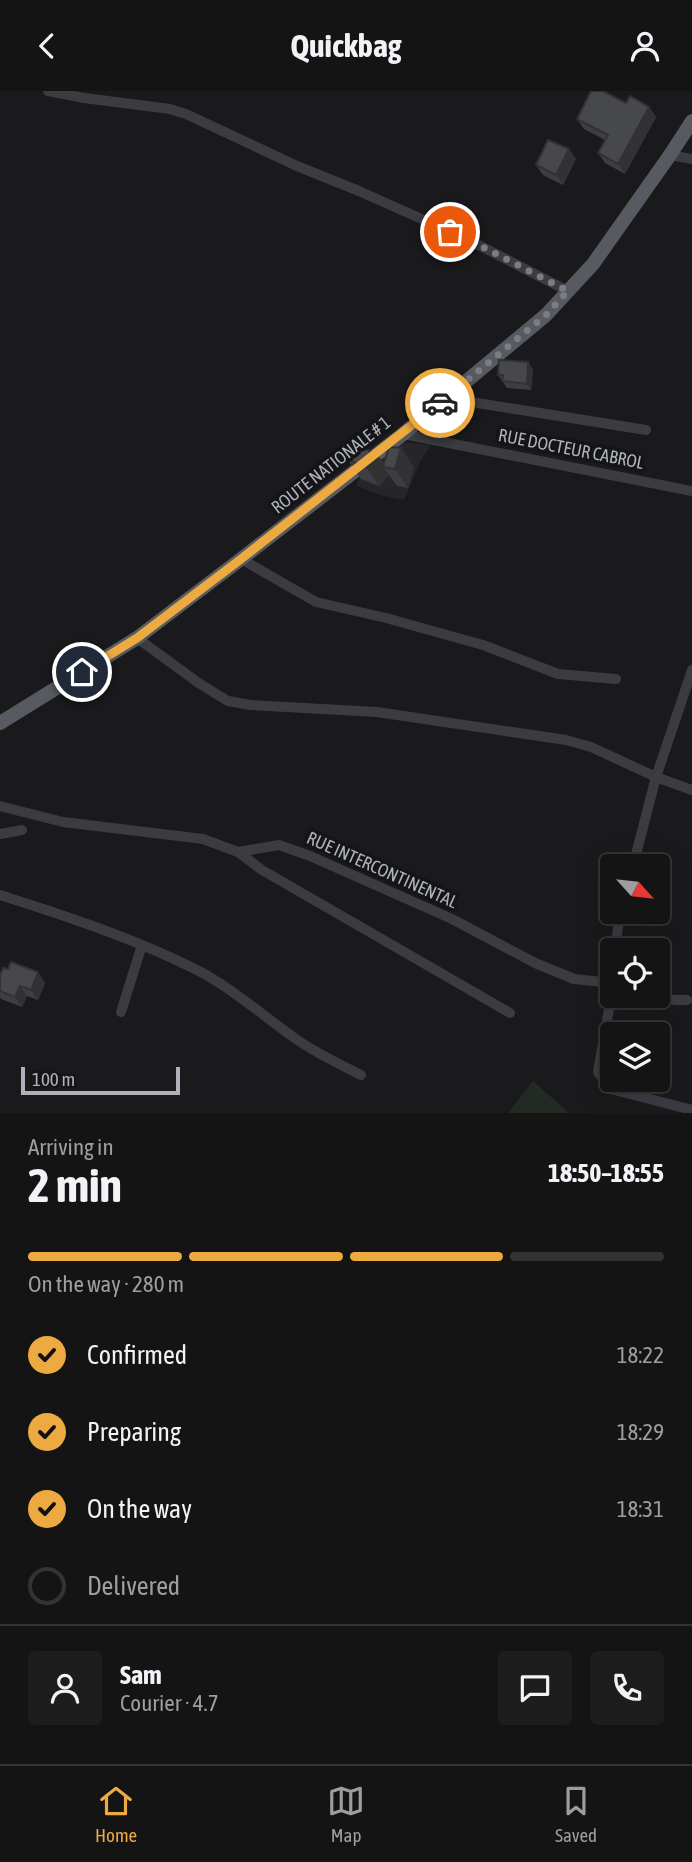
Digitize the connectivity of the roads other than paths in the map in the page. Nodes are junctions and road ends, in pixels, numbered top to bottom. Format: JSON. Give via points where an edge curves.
{"nodes":[{"id":1,"x":48,"y":91,"type":"edge"},
{"id":2,"x":692,"y":121,"type":"edge"},
{"id":3,"x":670,"y":155,"type":"junction"},
{"id":4,"x":692,"y":159,"type":"edge"},
{"id":5,"x":568,"y":291,"type":"junction"},
{"id":6,"x":446,"y":398,"type":"junction"},
{"id":7,"x":646,"y":430,"type":"dead end"},
{"id":8,"x":403,"y":434,"type":"junction"},
{"id":9,"x":692,"y":491,"type":"edge"},
{"id":10,"x":241,"y":559,"type":"junction"},
{"id":11,"x":137,"y":638,"type":"junction"},
{"id":12,"x":692,"y":670,"type":"edge"},
{"id":13,"x":616,"y":679,"type":"dead end"},
{"id":14,"x":0,"y":723,"type":"edge"},
{"id":15,"x":656,"y":777,"type":"junction"},
{"id":16,"x":692,"y":790,"type":"edge"},
{"id":17,"x":0,"y":806,"type":"edge"},
{"id":18,"x":22,"y":830,"type":"dead end"},
{"id":19,"x":0,"y":834,"type":"edge"},
{"id":20,"x":238,"y":852,"type":"junction"},
{"id":21,"x":636,"y":854,"type":"edge"},
{"id":22,"x":0,"y":895,"type":"edge"},
{"id":23,"x":142,"y":945,"type":"junction"},
{"id":24,"x":600,"y":984,"type":"edge"},
{"id":25,"x":670,"y":999,"type":"edge"},
{"id":26,"x":687,"y":1000,"type":"dead end"},
{"id":27,"x":609,"y":1008,"type":"edge"},
{"id":28,"x":121,"y":1012,"type":"dead end"},
{"id":29,"x":510,"y":1013,"type":"dead end"},
{"id":30,"x":361,"y":1075,"type":"dead end"},
{"id":31,"x":692,"y":1110,"type":"edge"}],
"edges":[{"from":1,"to":5,"type":"street","via":[[186,114],[473,242]]},
{"from":2,"to":3,"type":"main road","name":"ROUTE NATIONALE # 1"},
{"from":3,"to":4,"type":"street"},
{"from":3,"to":5,"type":"main road","name":"ROUTE NATIONALE # 1","via":[[593,264]]},
{"from":5,"to":6,"type":"main road","name":"ROUTE NATIONALE # 1","via":[[546,315]]},
{"from":6,"to":7,"type":"street"},
{"from":6,"to":8,"type":"main road","name":"ROUTE NATIONALE # 1"},
{"from":8,"to":9,"type":"street","name":"RUE DOCTEUR CABROL"},
{"from":8,"to":10,"type":"main road","name":"ROUTE NATIONALE # 1"},
{"from":10,"to":11,"type":"main road","name":"ROUTE NATIONALE # 1"},
{"from":10,"to":13,"type":"street","via":[[316,602],[483,645],[558,674]]},
{"from":11,"to":14,"type":"main road","name":"ROUTE NATIONALE # 1"},
{"from":11,"to":15,"type":"street","via":[[228,701],[377,712],[566,740]]},
{"from":12,"to":15,"type":"street"},
{"from":15,"to":16,"type":"street"},
{"from":15,"to":21,"type":"street"},
{"from":17,"to":20,"type":"street","via":[[63,822],[203,839]]},
{"from":18,"to":19,"type":"street"},
{"from":20,"to":24,"type":"street","name":"RUE INTERCONTINENTAL","via":[[279,845],[310,856],[452,919],[535,963]]},
{"from":20,"to":29,"type":"street"},
{"from":22,"to":23,"type":"street"},
{"from":23,"to":28,"type":"street"},
{"from":23,"to":30,"type":"street","via":[[196,969],[242,997],[298,1041]]},
{"from":25,"to":26,"type":"street"},
{"from":27,"to":31,"type":"street","via":[[598,1072],[611,1089]]}]}
